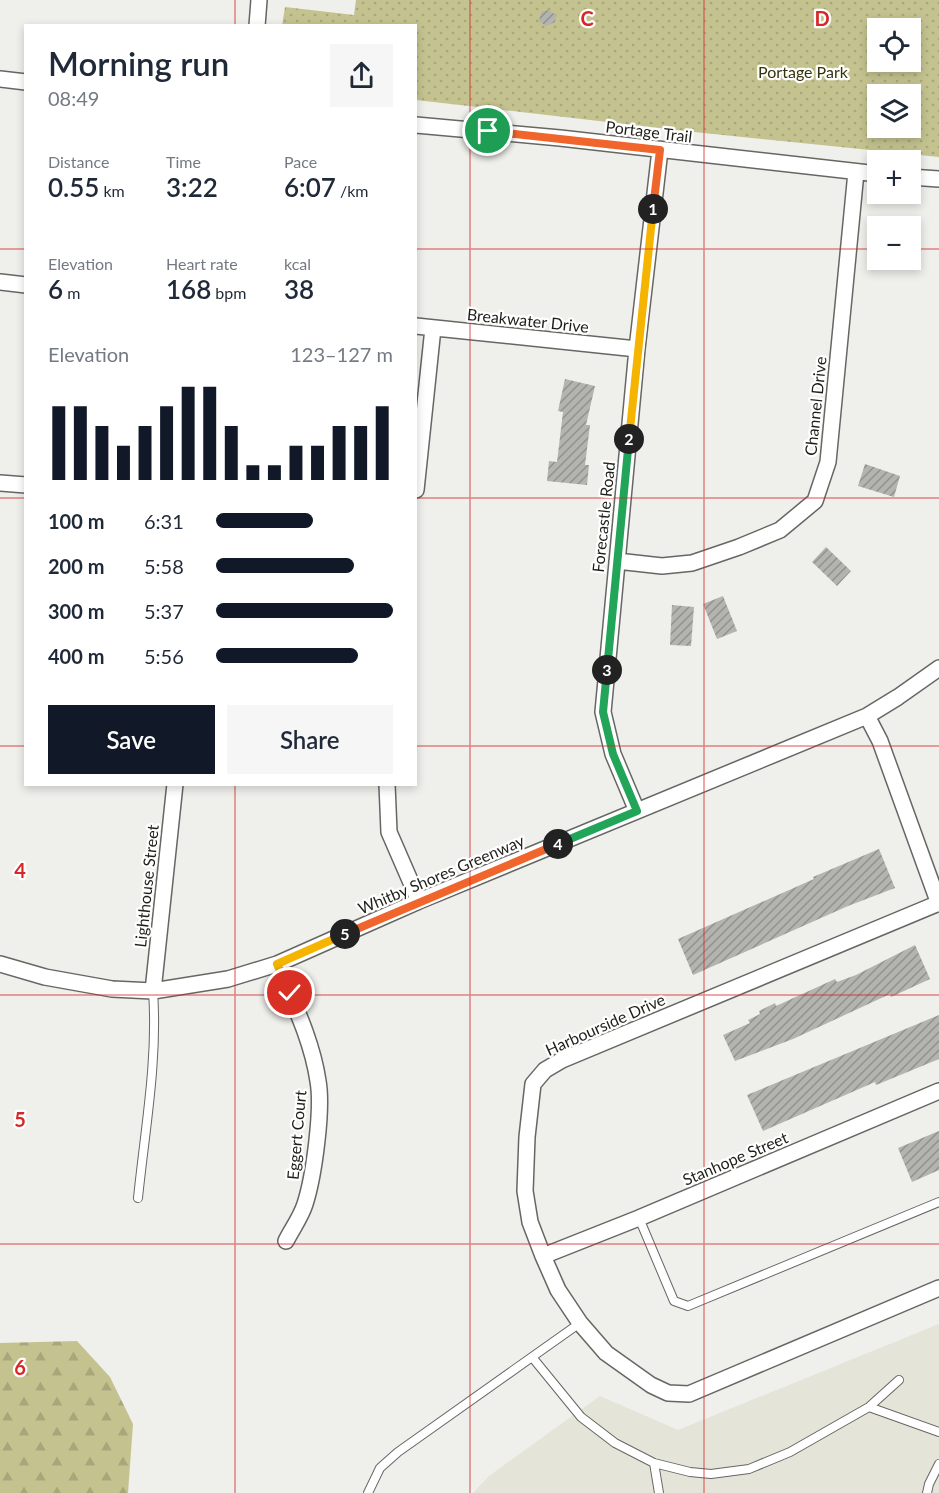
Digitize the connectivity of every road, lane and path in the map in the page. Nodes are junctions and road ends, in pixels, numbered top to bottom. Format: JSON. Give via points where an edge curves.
{"nodes":[{"id":1,"x":259,"y":0,"type":"edge"},
{"id":2,"x":257,"y":24,"type":"edge"},
{"id":3,"x":0,"y":79,"type":"edge"},
{"id":4,"x":24,"y":82,"type":"edge"},
{"id":5,"x":417,"y":125,"type":"edge"},
{"id":6,"x":660,"y":150,"type":"junction"},
{"id":7,"x":856,"y":172,"type":"junction"},
{"id":8,"x":867,"y":173,"type":"edge"},
{"id":9,"x":921,"y":178,"type":"edge"},
{"id":10,"x":939,"y":179,"type":"edge"},
{"id":11,"x":0,"y":282,"type":"edge"},
{"id":12,"x":24,"y":285,"type":"edge"},
{"id":13,"x":417,"y":326,"type":"edge"},
{"id":14,"x":433,"y":328,"type":"junction"},
{"id":15,"x":637,"y":349,"type":"junction"},
{"id":16,"x":417,"y":480,"type":"edge"},
{"id":17,"x":0,"y":483,"type":"edge"},
{"id":18,"x":24,"y":485,"type":"edge"},
{"id":19,"x":617,"y":561,"type":"junction"},
{"id":20,"x":939,"y":668,"type":"edge"},
{"id":21,"x":867,"y":716,"type":"junction"},
{"id":22,"x":175,"y":786,"type":"edge"},
{"id":23,"x":387,"y":786,"type":"edge"},
{"id":24,"x":637,"y":811,"type":"junction"},
{"id":25,"x":419,"y":901,"type":"junction"},
{"id":26,"x":939,"y":904,"type":"edge"},
{"id":27,"x":0,"y":964,"type":"edge"},
{"id":28,"x":277,"y":964,"type":"junction"},
{"id":29,"x":153,"y":991,"type":"junction"},
{"id":30,"x":939,"y":1091,"type":"edge"},
{"id":31,"x":138,"y":1198,"type":"dead end"},
{"id":32,"x":939,"y":1202,"type":"edge"},
{"id":33,"x":639,"y":1218,"type":"junction"},
{"id":34,"x":286,"y":1241,"type":"dead end"},
{"id":35,"x":543,"y":1256,"type":"junction"},
{"id":36,"x":939,"y":1288,"type":"edge"},
{"id":37,"x":580,"y":1323,"type":"junction"},
{"id":38,"x":532,"y":1357,"type":"junction"},
{"id":39,"x":899,"y":1380,"type":"dead end"},
{"id":40,"x":870,"y":1407,"type":"junction"},
{"id":41,"x":939,"y":1432,"type":"edge"},
{"id":42,"x":654,"y":1462,"type":"junction"},
{"id":43,"x":939,"y":1464,"type":"edge"},
{"id":44,"x":368,"y":1493,"type":"edge"},
{"id":45,"x":659,"y":1493,"type":"edge"},
{"id":46,"x":927,"y":1493,"type":"edge"}],
"edges":[{"from":1,"to":2,"type":"street"},
{"from":3,"to":4,"type":"street"},
{"from":5,"to":6,"type":"street","name":"Portage Trail"},
{"from":6,"to":7,"type":"street","name":"Portage Trail"},
{"from":6,"to":15,"type":"street","name":"Forecastle Road"},
{"from":7,"to":8,"type":"street","name":"Portage Trail"},
{"from":7,"to":19,"type":"street","name":"Channel Drive","via":[[828,462],[815,501],[780,530],[692,563],[662,566]]},
{"from":9,"to":10,"type":"street"},
{"from":11,"to":12,"type":"street"},
{"from":13,"to":14,"type":"street","name":"Breakwater Drive"},
{"from":14,"to":15,"type":"street","name":"Breakwater Drive"},
{"from":14,"to":16,"type":"street"},
{"from":15,"to":19,"type":"street","name":"Forecastle Road"},
{"from":17,"to":18,"type":"street"},
{"from":19,"to":24,"type":"street","name":"Forecastle Road","via":[[603,712],[613,754]]},
{"from":20,"to":21,"type":"street","name":"Whitby Shores Greenway"},
{"from":21,"to":24,"type":"street","name":"Whitby Shores Greenway"},
{"from":21,"to":26,"type":"street","via":[[880,741]]},
{"from":22,"to":29,"type":"street","name":"Lighthouse Street"},
{"from":23,"to":25,"type":"street","via":[[388,832]]},
{"from":24,"to":25,"type":"street","name":"Whitby Shores Greenway"},
{"from":25,"to":28,"type":"street","name":"Whitby Shores Greenway"},
{"from":26,"to":35,"type":"street","name":"Harbourside Drive","via":[[545,1070],[533,1084],[525,1191]]},
{"from":27,"to":29,"type":"street","name":"Whitby Shores Greenway","via":[[112,989]]},
{"from":28,"to":29,"type":"street","name":"Whitby Shores Greenway","via":[[228,978]]},
{"from":28,"to":34,"type":"street","name":"Eggert Court","via":[[303,1025],[319,1083],[312,1175],[305,1206]]},
{"from":29,"to":31,"type":"lane","via":[[156,1023]]},
{"from":30,"to":33,"type":"street","name":"Stanhope Street"},
{"from":32,"to":33,"type":"lane","via":[[688,1306],[674,1301]]},
{"from":33,"to":35,"type":"street","name":"Stanhope Street"},
{"from":35,"to":37,"type":"street","name":"Harbourside Drive","via":[[558,1290]]},
{"from":36,"to":37,"type":"street","name":"Harbourside Drive","via":[[689,1394],[651,1385],[606,1353]]},
{"from":37,"to":38,"type":"lane"},
{"from":38,"to":42,"type":"lane","via":[[581,1417],[615,1443]]},
{"from":38,"to":44,"type":"lane","via":[[398,1452],[380,1468]]},
{"from":39,"to":40,"type":"lane"},
{"from":40,"to":41,"type":"lane"},
{"from":40,"to":42,"type":"lane","via":[[790,1452],[749,1469],[711,1474]]},
{"from":42,"to":45,"type":"lane"},
{"from":43,"to":46,"type":"lane"}]}
